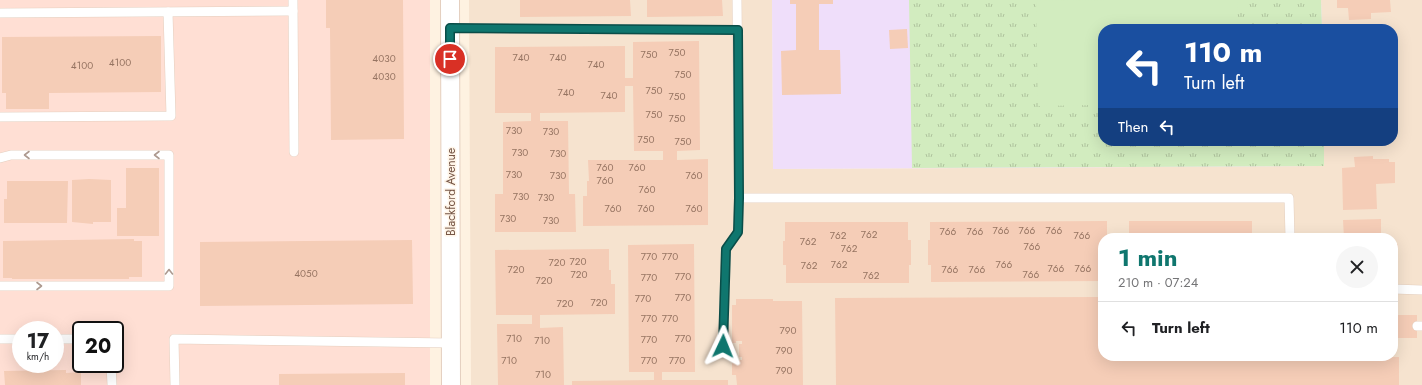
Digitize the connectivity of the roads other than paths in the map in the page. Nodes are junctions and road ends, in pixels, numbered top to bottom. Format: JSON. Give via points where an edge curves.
{"nodes":[{"id":1,"x":293,"y":0,"type":"edge"},
{"id":2,"x":450,"y":0,"type":"edge"},
{"id":3,"x":737,"y":0,"type":"edge"},
{"id":4,"x":293,"y":11,"type":"junction"},
{"id":5,"x":168,"y":12,"type":"junction"},
{"id":6,"x":0,"y":13,"type":"edge"},
{"id":7,"x":450,"y":28,"type":"junction"},
{"id":8,"x":738,"y":30,"type":"junction"},
{"id":9,"x":0,"y":117,"type":"edge"},
{"id":10,"x":294,"y":152,"type":"dead end"},
{"id":11,"x":0,"y":158,"type":"edge"},
{"id":12,"x":739,"y":198,"type":"junction"},
{"id":13,"x":1290,"y":233,"type":"edge"},
{"id":14,"x":0,"y":286,"type":"edge"},
{"id":15,"x":1398,"y":289,"type":"edge"},
{"id":16,"x":1422,"y":290,"type":"edge"},
{"id":17,"x":12,"y":339,"type":"edge"},
{"id":18,"x":0,"y":340,"type":"edge"},
{"id":19,"x":451,"y":343,"type":"junction"},
{"id":20,"x":723,"y":346,"type":"dead end"},
{"id":21,"x":112,"y":373,"type":"edge"},
{"id":22,"x":112,"y":385,"type":"edge"},
{"id":23,"x":175,"y":385,"type":"edge"},
{"id":24,"x":451,"y":385,"type":"edge"}],
"edges":[{"from":1,"to":4,"type":"lane"},
{"from":2,"to":7,"type":"street","name":"Blackford Avenue"},
{"from":3,"to":8,"type":"lane"},
{"from":4,"to":5,"type":"lane"},
{"from":4,"to":10,"type":"lane"},
{"from":5,"to":6,"type":"lane"},
{"from":5,"to":9,"type":"lane","via":[[171,116]]},
{"from":7,"to":8,"type":"lane"},
{"from":7,"to":19,"type":"street","name":"Blackford Avenue"},
{"from":8,"to":12,"type":"lane"},
{"from":14,"to":11,"type":"lane","one_way":true,"via":[[169,286],[169,155],[10,155]]},
{"from":12,"to":13,"type":"lane","via":[[1289,198]]},
{"from":12,"to":20,"type":"lane","via":[[738,232],[726,249]]},
{"from":15,"to":16,"type":"lane"},
{"from":17,"to":18,"type":"lane"},
{"from":19,"to":23,"type":"lane","via":[[174,339]]},
{"from":19,"to":24,"type":"street","name":"Blackford Avenue"},
{"from":21,"to":22,"type":"lane"}]}
